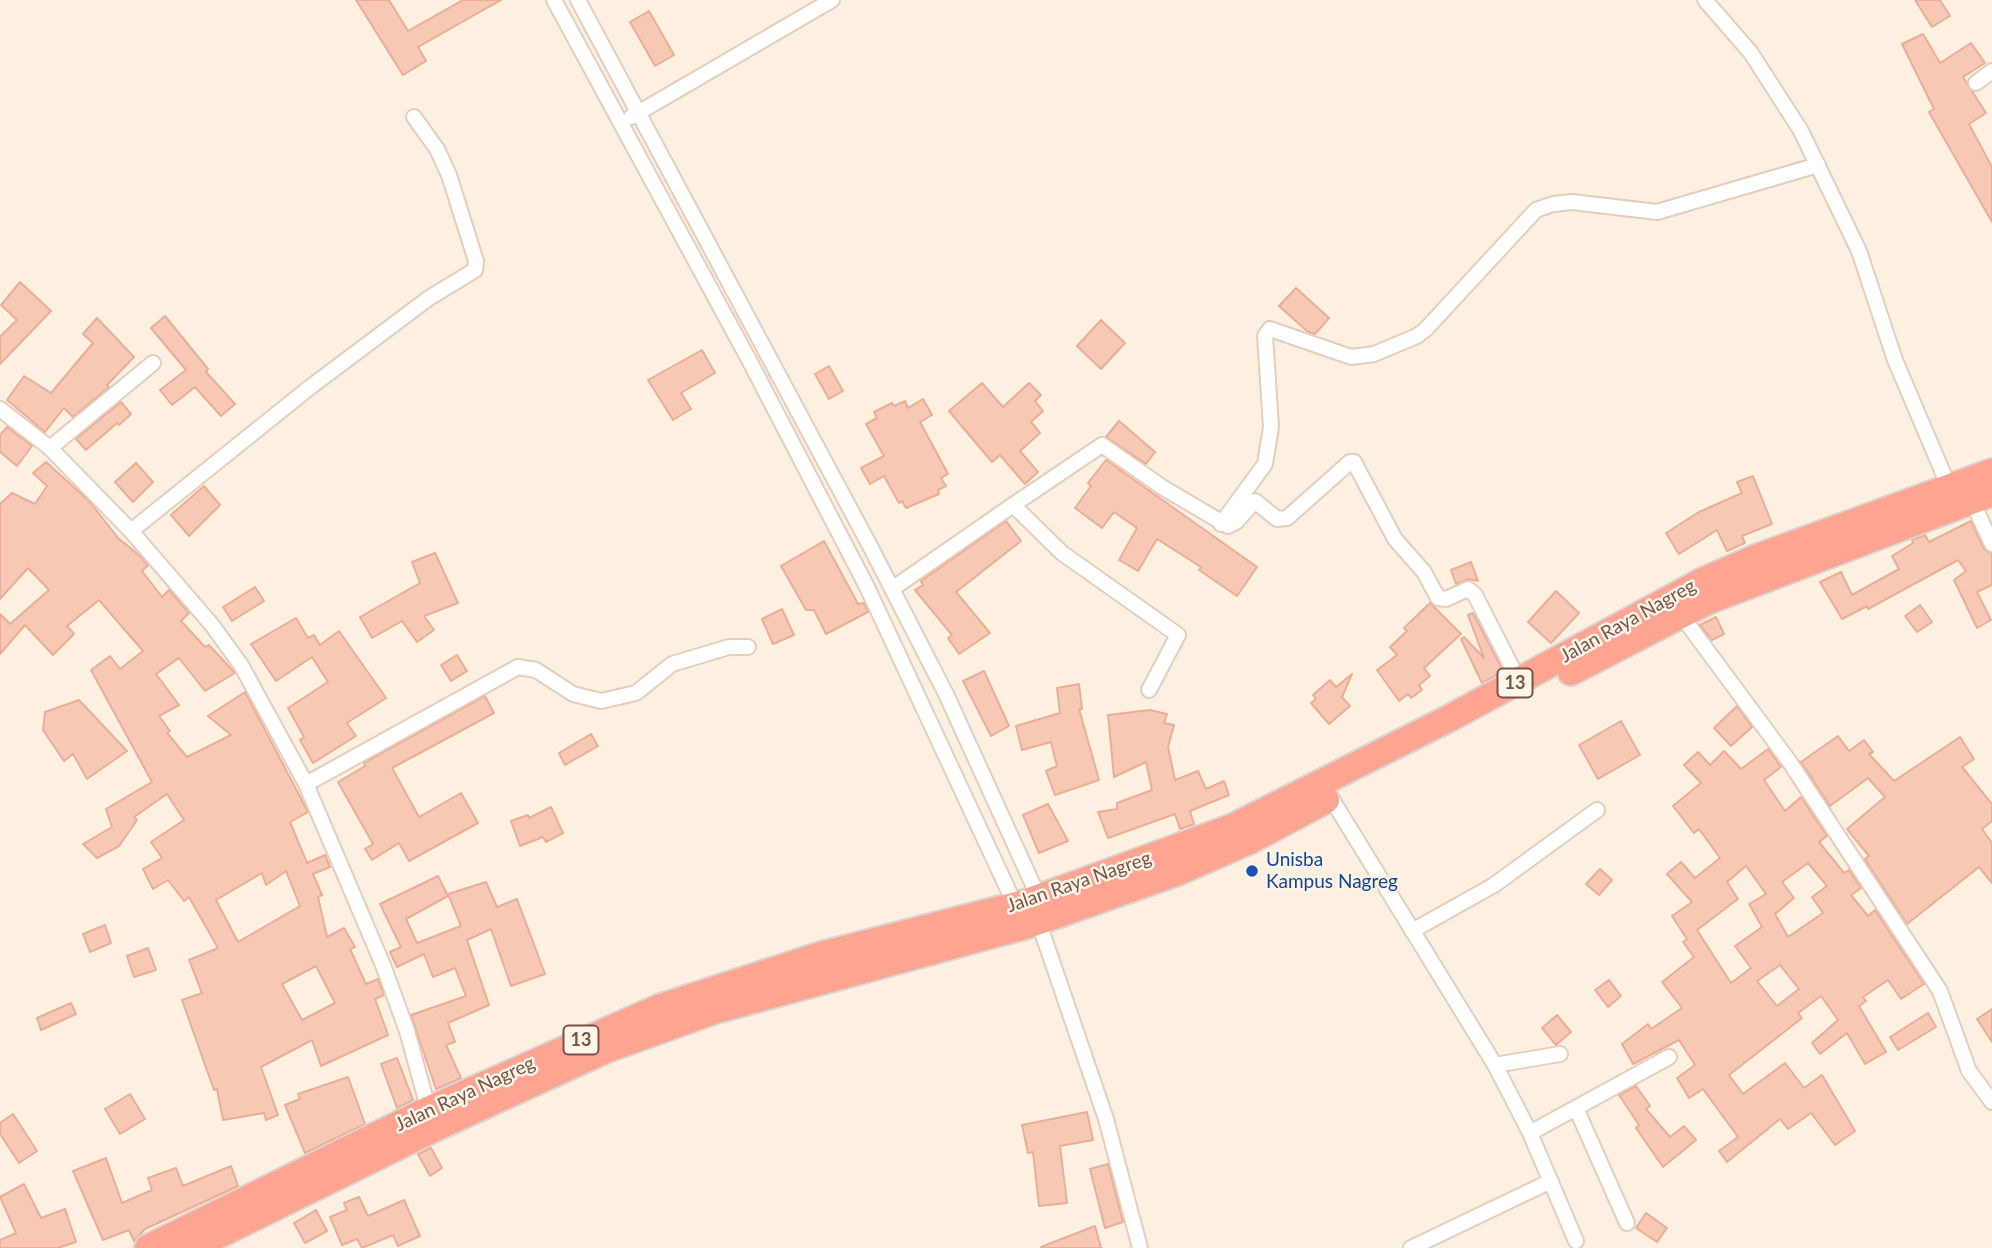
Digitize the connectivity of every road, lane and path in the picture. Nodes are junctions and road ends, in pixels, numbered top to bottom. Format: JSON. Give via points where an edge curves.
{"nodes":[{"id":1,"x":554,"y":0,"type":"edge"},
{"id":2,"x":578,"y":0,"type":"edge"},
{"id":3,"x":832,"y":0,"type":"edge"},
{"id":4,"x":1705,"y":0,"type":"edge"},
{"id":5,"x":1992,"y":71,"type":"edge"},
{"id":6,"x":1976,"y":83,"type":"dead end"},
{"id":7,"x":638,"y":113,"type":"junction"},
{"id":8,"x":414,"y":117,"type":"dead end"},
{"id":9,"x":621,"y":122,"type":"junction"},
{"id":10,"x":1818,"y":165,"type":"junction"},
{"id":11,"x":153,"y":363,"type":"dead end"},
{"id":12,"x":0,"y":409,"type":"edge"},
{"id":13,"x":50,"y":448,"type":"junction"},
{"id":14,"x":1992,"y":472,"type":"edge"},
{"id":15,"x":1971,"y":493,"type":"edge"},
{"id":16,"x":1013,"y":505,"type":"junction"},
{"id":17,"x":1221,"y":524,"type":"junction"},
{"id":18,"x":131,"y":531,"type":"junction"},
{"id":19,"x":1992,"y":544,"type":"edge"},
{"id":20,"x":892,"y":589,"type":"junction"},
{"id":21,"x":1681,"y":615,"type":"junction"},
{"id":22,"x":907,"y":618,"type":"junction"},
{"id":23,"x":887,"y":627,"type":"junction"},
{"id":24,"x":748,"y":647,"type":"dead end"},
{"id":25,"x":1519,"y":681,"type":"junction"},
{"id":26,"x":1149,"y":690,"type":"dead end"},
{"id":27,"x":306,"y":784,"type":"junction"},
{"id":28,"x":1331,"y":798,"type":"junction"},
{"id":29,"x":1597,"y":810,"type":"dead end"},
{"id":30,"x":1034,"y":916,"type":"junction"},
{"id":31,"x":1412,"y":931,"type":"junction"},
{"id":32,"x":1560,"y":1054,"type":"dead end"},
{"id":33,"x":1669,"y":1058,"type":"dead end"},
{"id":34,"x":1495,"y":1065,"type":"junction"},
{"id":35,"x":1992,"y":1102,"type":"edge"},
{"id":36,"x":1576,"y":1108,"type":"junction"},
{"id":37,"x":431,"y":1119,"type":"junction"},
{"id":38,"x":1530,"y":1133,"type":"junction"},
{"id":39,"x":1551,"y":1181,"type":"junction"},
{"id":40,"x":1627,"y":1223,"type":"dead end"},
{"id":41,"x":1576,"y":1241,"type":"dead end"},
{"id":42,"x":148,"y":1248,"type":"edge"},
{"id":43,"x":192,"y":1248,"type":"edge"},
{"id":44,"x":1140,"y":1248,"type":"edge"},
{"id":45,"x":1411,"y":1248,"type":"edge"}],
"edges":[{"from":1,"to":9,"type":"street"},
{"from":2,"to":7,"type":"street"},
{"from":3,"to":7,"type":"street"},
{"from":4,"to":10,"type":"street","via":[[1775,86]]},
{"from":5,"to":6,"type":"street"},
{"from":7,"to":9,"type":"street"},
{"from":7,"to":20,"type":"street"},
{"from":8,"to":18,"type":"street","via":[[449,175],[477,261],[475,270],[429,298],[320,380]]},
{"from":9,"to":23,"type":"street"},
{"from":10,"to":15,"type":"street","via":[[1859,251],[1895,360]]},
{"from":10,"to":17,"type":"street","via":[[1657,212],[1572,202],[1536,210],[1426,329],[1374,354],[1351,357],[1270,330],[1265,336],[1271,427],[1265,464]]},
{"from":11,"to":13,"type":"street"},
{"from":12,"to":13,"type":"street"},
{"from":13,"to":18,"type":"street"},
{"from":14,"to":15,"type":"highway","name":"Jalan Raya Nagreg","number":"13"},
{"from":15,"to":19,"type":"street"},
{"from":15,"to":21,"type":"highway","name":"Jalan Raya Nagreg","number":"13"},
{"from":15,"to":25,"type":"highway","name":"Jalan Raya Nagreg","number":"13","via":[[1703,581]]},
{"from":16,"to":17,"type":"street","via":[[1102,445]]},
{"from":16,"to":20,"type":"street"},
{"from":16,"to":26,"type":"street","via":[[1062,553],[1178,635]]},
{"from":17,"to":25,"type":"street","via":[[1236,523],[1255,501],[1274,517],[1284,519],[1354,462],[1395,539],[1424,572],[1436,596],[1443,600],[1468,589],[1475,595]]},
{"from":18,"to":27,"type":"street","via":[[241,665]]},
{"from":20,"to":22,"type":"street"},
{"from":21,"to":28,"type":"highway","name":"Jalan Raya Nagreg","number":"13"},
{"from":21,"to":35,"type":"street","via":[[1789,761],[1940,991],[1969,1071]]},
{"from":22,"to":23,"type":"street"},
{"from":22,"to":30,"type":"street","via":[[946,694]]},
{"from":23,"to":30,"type":"street"},
{"from":24,"to":27,"type":"street","via":[[721,649],[672,664],[636,693],[601,701],[573,694],[536,670],[517,667]]},
{"from":25,"to":30,"type":"highway","name":"Jalan Raya Nagreg","number":"13","via":[[1233,827]]},
{"from":27,"to":37,"type":"street","via":[[383,965]]},
{"from":28,"to":30,"type":"highway","name":"Jalan Raya Nagreg","number":"13","via":[[1178,872]]},
{"from":28,"to":31,"type":"street"},
{"from":29,"to":31,"type":"street","via":[[1494,885]]},
{"from":30,"to":37,"type":"highway","name":"Jalan Raya Nagreg","number":"13","via":[[670,1025]]},
{"from":30,"to":44,"type":"street","via":[[1106,1119]]},
{"from":31,"to":34,"type":"street"},
{"from":32,"to":34,"type":"street"},
{"from":33,"to":36,"type":"street"},
{"from":34,"to":38,"type":"street"},
{"from":36,"to":38,"type":"street"},
{"from":36,"to":40,"type":"street"},
{"from":37,"to":42,"type":"highway","name":"Jalan Raya Nagreg","number":"13"},
{"from":37,"to":43,"type":"highway","name":"Jalan Raya Nagreg","number":"13"},
{"from":38,"to":39,"type":"street"},
{"from":39,"to":41,"type":"street"},
{"from":39,"to":45,"type":"street"}]}
